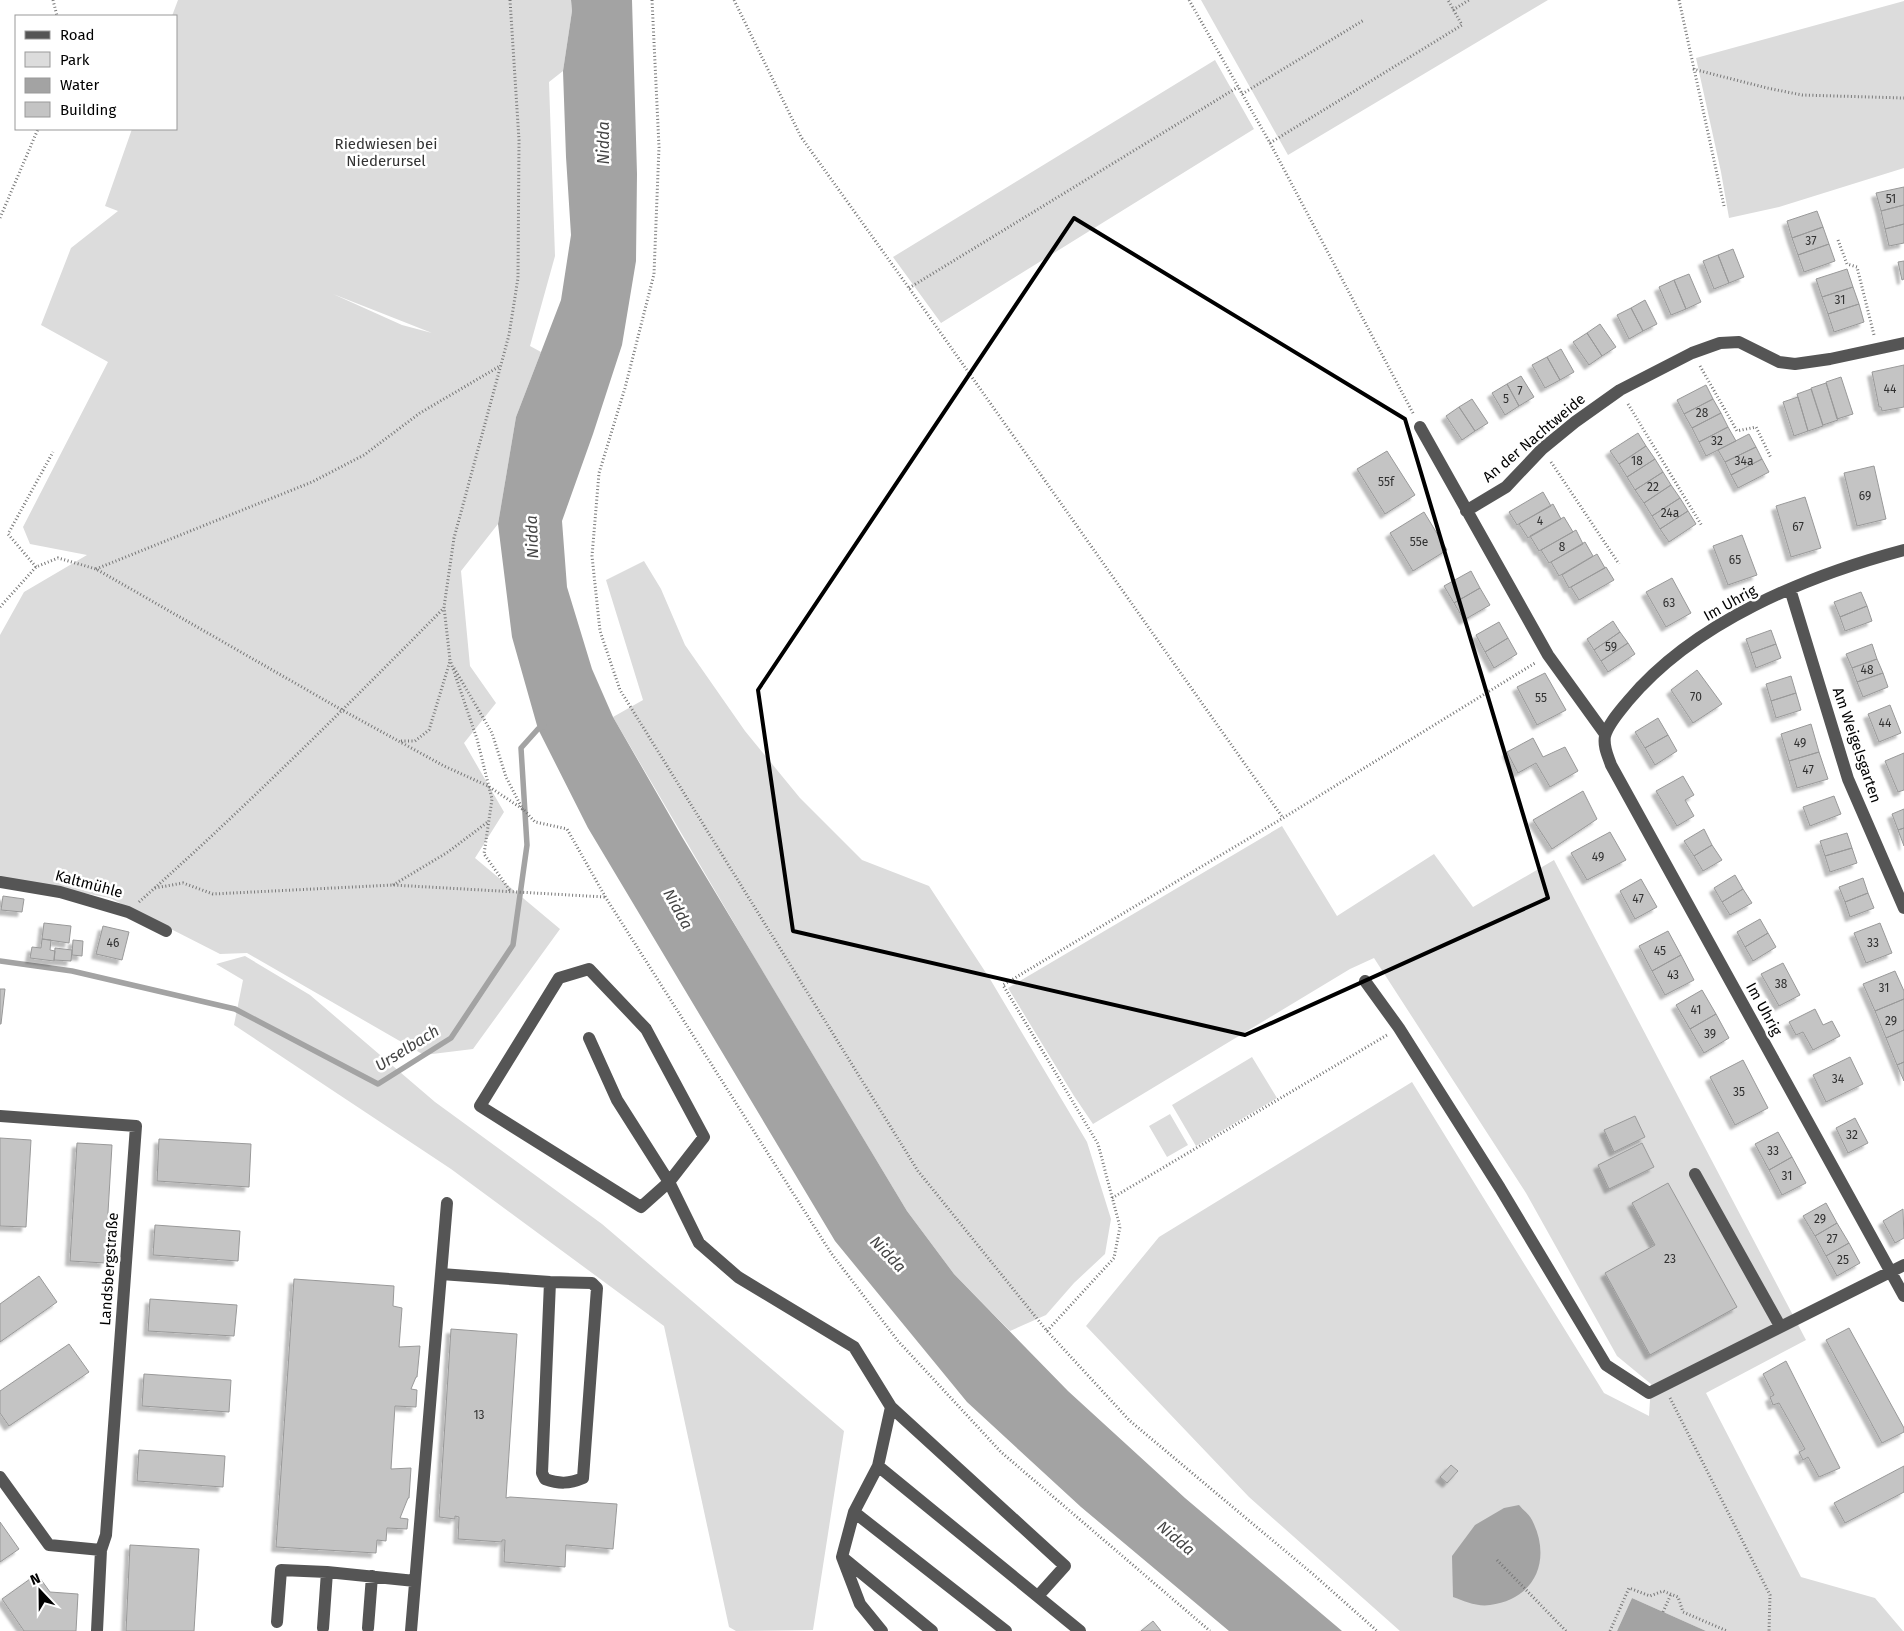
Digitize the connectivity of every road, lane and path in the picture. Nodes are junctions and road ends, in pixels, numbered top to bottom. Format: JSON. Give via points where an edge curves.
{"nodes":[{"id":1,"x":53,"y":0,"type":"edge"},
{"id":2,"x":510,"y":0,"type":"edge"},
{"id":3,"x":652,"y":0,"type":"edge"},
{"id":4,"x":734,"y":0,"type":"edge"},
{"id":5,"x":1189,"y":0,"type":"edge"},
{"id":6,"x":1448,"y":0,"type":"edge"},
{"id":7,"x":1469,"y":0,"type":"edge"},
{"id":8,"x":1679,"y":0,"type":"edge"},
{"id":9,"x":1454,"y":10,"type":"junction"},
{"id":10,"x":58,"y":15,"type":"edge"},
{"id":11,"x":1364,"y":20,"type":"dead end"},
{"id":12,"x":1693,"y":69,"type":"junction"},
{"id":13,"x":1238,"y":87,"type":"junction"},
{"id":14,"x":1242,"y":94,"type":"junction"},
{"id":15,"x":1904,"y":98,"type":"edge"},
{"id":16,"x":38,"y":130,"type":"edge"},
{"id":17,"x":1270,"y":143,"type":"junction"},
{"id":18,"x":1724,"y":206,"type":"dead end"},
{"id":19,"x":0,"y":218,"type":"edge"},
{"id":20,"x":1838,"y":240,"type":"dead end"},
{"id":21,"x":909,"y":288,"type":"junction"},
{"id":22,"x":1904,"y":342,"type":"edge"},
{"id":23,"x":1878,"y":347,"type":"junction"},
{"id":24,"x":1692,"y":353,"type":"junction"},
{"id":25,"x":500,"y":366,"type":"junction"},
{"id":26,"x":1620,"y":390,"type":"junction"},
{"id":27,"x":1420,"y":427,"type":"joint"},
{"id":28,"x":1542,"y":449,"type":"junction"},
{"id":29,"x":53,"y":452,"type":"dead end"},
{"id":30,"x":1771,"y":458,"type":"dead end"},
{"id":31,"x":1466,"y":511,"type":"junction"},
{"id":32,"x":1702,"y":526,"type":"dead end"},
{"id":33,"x":1904,"y":550,"type":"edge"},
{"id":34,"x":1619,"y":564,"type":"dead end"},
{"id":35,"x":36,"y":566,"type":"junction"},
{"id":36,"x":96,"y":569,"type":"junction"},
{"id":37,"x":1790,"y":589,"type":"junction"},
{"id":38,"x":0,"y":607,"type":"edge"},
{"id":39,"x":444,"y":607,"type":"junction"},
{"id":40,"x":1548,"y":655,"type":"junction"},
{"id":41,"x":450,"y":660,"type":"junction"},
{"id":42,"x":342,"y":710,"type":"junction"},
{"id":43,"x":1605,"y":734,"type":"junction"},
{"id":44,"x":399,"y":742,"type":"junction"},
{"id":45,"x":488,"y":786,"type":"junction"},
{"id":46,"x":524,"y":810,"type":"junction"},
{"id":47,"x":1283,"y":818,"type":"junction"},
{"id":48,"x":489,"y":821,"type":"junction"},
{"id":49,"x":0,"y":882,"type":"edge"},
{"id":50,"x":393,"y":885,"type":"junction"},
{"id":51,"x":511,"y":892,"type":"junction"},
{"id":52,"x":606,"y":898,"type":"junction"},
{"id":53,"x":1904,"y":908,"type":"edge"},
{"id":54,"x":166,"y":931,"type":"dead end"},
{"id":55,"x":1365,"y":981,"type":"dead end"},
{"id":56,"x":1399,"y":1028,"type":"junction"},
{"id":57,"x":588,"y":1038,"type":"dead end"},
{"id":58,"x":0,"y":1116,"type":"edge"},
{"id":59,"x":1694,"y":1174,"type":"dead end"},
{"id":60,"x":669,"y":1182,"type":"junction"},
{"id":61,"x":1112,"y":1198,"type":"junction"},
{"id":62,"x":447,"y":1203,"type":"dead end"},
{"id":63,"x":1904,"y":1265,"type":"edge"},
{"id":64,"x":1890,"y":1272,"type":"junction"},
{"id":65,"x":441,"y":1274,"type":"junction"},
{"id":66,"x":550,"y":1282,"type":"junction"},
{"id":67,"x":1904,"y":1296,"type":"edge"},
{"id":68,"x":1780,"y":1326,"type":"junction"},
{"id":69,"x":1047,"y":1331,"type":"junction"},
{"id":70,"x":1663,"y":1385,"type":"junction"},
{"id":71,"x":891,"y":1407,"type":"junction"},
{"id":72,"x":878,"y":1466,"type":"junction"},
{"id":73,"x":0,"y":1477,"type":"edge"},
{"id":74,"x":854,"y":1512,"type":"junction"},
{"id":75,"x":101,"y":1550,"type":"junction"},
{"id":76,"x":842,"y":1557,"type":"junction"},
{"id":77,"x":1497,"y":1560,"type":"dead end"},
{"id":78,"x":327,"y":1572,"type":"junction"},
{"id":79,"x":372,"y":1576,"type":"junction"},
{"id":80,"x":415,"y":1581,"type":"junction"},
{"id":81,"x":1671,"y":1594,"type":"junction"},
{"id":82,"x":1038,"y":1596,"type":"junction"},
{"id":83,"x":1663,"y":1612,"type":"dead end"},
{"id":84,"x":277,"y":1622,"type":"dead end"},
{"id":85,"x":323,"y":1628,"type":"dead end"},
{"id":86,"x":368,"y":1628,"type":"dead end"},
{"id":87,"x":97,"y":1631,"type":"edge"},
{"id":88,"x":411,"y":1631,"type":"edge"},
{"id":89,"x":882,"y":1631,"type":"edge"},
{"id":90,"x":932,"y":1631,"type":"edge"},
{"id":91,"x":1006,"y":1631,"type":"edge"},
{"id":92,"x":1080,"y":1631,"type":"edge"},
{"id":93,"x":1210,"y":1631,"type":"edge"},
{"id":94,"x":1377,"y":1631,"type":"edge"},
{"id":95,"x":1566,"y":1631,"type":"edge"},
{"id":96,"x":1610,"y":1631,"type":"edge"},
{"id":97,"x":1728,"y":1631,"type":"edge"},
{"id":98,"x":1769,"y":1631,"type":"edge"}],
"edges":[{"from":1,"to":10,"type":"path"},
{"from":2,"to":25,"type":"path","via":[[519,140],[518,278],[509,335]]},
{"from":3,"to":69,"type":"path","via":[[658,147],[654,274],[599,473],[592,556],[600,631],[620,690],[918,1171]]},
{"from":4,"to":21,"type":"path","via":[[801,137]]},
{"from":5,"to":13,"type":"path"},
{"from":6,"to":9,"type":"path"},
{"from":7,"to":9,"type":"path"},
{"from":8,"to":12,"type":"path"},
{"from":9,"to":17,"type":"path","via":[[1462,25]]},
{"from":11,"to":14,"type":"path"},
{"from":12,"to":15,"type":"path","via":[[1802,95]]},
{"from":12,"to":18,"type":"path"},
{"from":13,"to":14,"type":"path"},
{"from":13,"to":21,"type":"path"},
{"from":14,"to":17,"type":"path"},
{"from":16,"to":19,"type":"path"},
{"from":17,"to":27,"type":"path"},
{"from":20,"to":23,"type":"path","via":[[1847,264],[1857,267]]},
{"from":21,"to":47,"type":"path"},
{"from":22,"to":23,"type":"street","name":"An der Nachtweide"},
{"from":23,"to":24,"type":"street","name":"An der Nachtweide","via":[[1795,364],[1779,362],[1739,342],[1720,343]]},
{"from":24,"to":26,"type":"street","name":"An der Nachtweide"},
{"from":24,"to":30,"type":"path","via":[[1737,431],[1756,427]]},
{"from":25,"to":36,"type":"path","via":[[420,413],[364,455],[312,482]]},
{"from":25,"to":39,"type":"path","via":[[454,538]]},
{"from":26,"to":28,"type":"street","name":"An der Nachtweide"},
{"from":26,"to":32,"type":"path"},
{"from":27,"to":31,"type":"street","name":"Im Uhrig"},
{"from":28,"to":31,"type":"street","name":"An der Nachtweide","via":[[1506,487]]},
{"from":28,"to":34,"type":"path"},
{"from":29,"to":35,"type":"path","via":[[8,534]]},
{"from":31,"to":40,"type":"street","name":"Im Uhrig"},
{"from":33,"to":37,"type":"street","name":"Im Uhrig","via":[[1834,571]]},
{"from":35,"to":36,"type":"path","via":[[58,558]]},
{"from":35,"to":38,"type":"path"},
{"from":36,"to":42,"type":"path"},
{"from":37,"to":43,"type":"street","name":"Im Uhrig","via":[[1719,626],[1660,668],[1623,707]]},
{"from":37,"to":53,"type":"street","name":"Am Weigelsgarten","via":[[1848,779]]},
{"from":39,"to":41,"type":"path"},
{"from":39,"to":42,"type":"path"},
{"from":40,"to":43,"type":"street","name":"Im Uhrig"},
{"from":40,"to":47,"type":"path"},
{"from":41,"to":44,"type":"path","via":[[429,730],[415,741]]},
{"from":41,"to":45,"type":"path","via":[[477,739]]},
{"from":41,"to":46,"type":"path","via":[[492,733],[506,777]]},
{"from":42,"to":44,"type":"path"},
{"from":42,"to":50,"type":"path","via":[[155,888],[183,883],[213,894]]},
{"from":43,"to":64,"type":"street","name":"Im Uhrig","via":[[1604,746],[1611,765]]},
{"from":44,"to":45,"type":"path"},
{"from":45,"to":46,"type":"path"},
{"from":45,"to":48,"type":"path","via":[[492,799]]},
{"from":46,"to":52,"type":"path","via":[[535,822],[567,829]]},
{"from":47,"to":61,"type":"path","via":[[1003,985],[1098,1144]]},
{"from":48,"to":50,"type":"path","via":[[448,852]]},
{"from":48,"to":51,"type":"path","via":[[484,854]]},
{"from":49,"to":54,"type":"street","name":"Kaltmühle","via":[[60,892],[128,912]]},
{"from":50,"to":51,"type":"path"},
{"from":51,"to":52,"type":"path"},
{"from":52,"to":93,"type":"path","via":[[831,1253],[898,1341],[1001,1452]]},
{"from":55,"to":56,"type":"street"},
{"from":56,"to":61,"type":"path"},
{"from":56,"to":70,"type":"street","via":[[1606,1365],[1649,1393]]},
{"from":57,"to":60,"type":"street","via":[[617,1100]]},
{"from":58,"to":75,"type":"street","name":"Landsbergstraße","via":[[136,1126],[106,1535]]},
{"from":59,"to":68,"type":"street"},
{"from":60,"to":60,"type":"street","via":[[641,1207],[480,1106],[559,978],[589,969],[646,1029],[700,1129],[704,1137]]},
{"from":60,"to":71,"type":"street","via":[[699,1243],[738,1276],[854,1347]]},
{"from":61,"to":69,"type":"path","via":[[1120,1227],[1114,1258]]},
{"from":62,"to":65,"type":"street"},
{"from":63,"to":64,"type":"street"},
{"from":64,"to":67,"type":"street","name":"Im Uhrig"},
{"from":64,"to":68,"type":"street"},
{"from":65,"to":66,"type":"street"},
{"from":65,"to":80,"type":"street"},
{"from":66,"to":66,"type":"street","via":[[592,1283],[597,1288],[583,1478],[572,1483],[556,1484],[545,1479],[542,1473]]},
{"from":68,"to":70,"type":"street"},
{"from":69,"to":94,"type":"path","via":[[1130,1421]]},
{"from":70,"to":98,"type":"path","via":[[1770,1595]]},
{"from":71,"to":72,"type":"street"},
{"from":71,"to":82,"type":"street","via":[[1065,1566]]},
{"from":72,"to":74,"type":"street"},
{"from":72,"to":82,"type":"street"},
{"from":73,"to":75,"type":"street","via":[[49,1545]]},
{"from":74,"to":76,"type":"street"},
{"from":74,"to":91,"type":"street"},
{"from":75,"to":87,"type":"street","name":"Landsbergstraße"},
{"from":76,"to":89,"type":"street","via":[[860,1604]]},
{"from":76,"to":90,"type":"street"},
{"from":77,"to":95,"type":"path"},
{"from":78,"to":79,"type":"street"},
{"from":78,"to":84,"type":"street","via":[[281,1570]]},
{"from":78,"to":85,"type":"street"},
{"from":79,"to":80,"type":"street"},
{"from":79,"to":86,"type":"street"},
{"from":80,"to":88,"type":"street"},
{"from":81,"to":83,"type":"path"},
{"from":81,"to":96,"type":"path","via":[[1663,1591],[1650,1596],[1629,1588]]},
{"from":81,"to":97,"type":"path","via":[[1678,1597],[1683,1612]]},
{"from":82,"to":92,"type":"street"}]}
